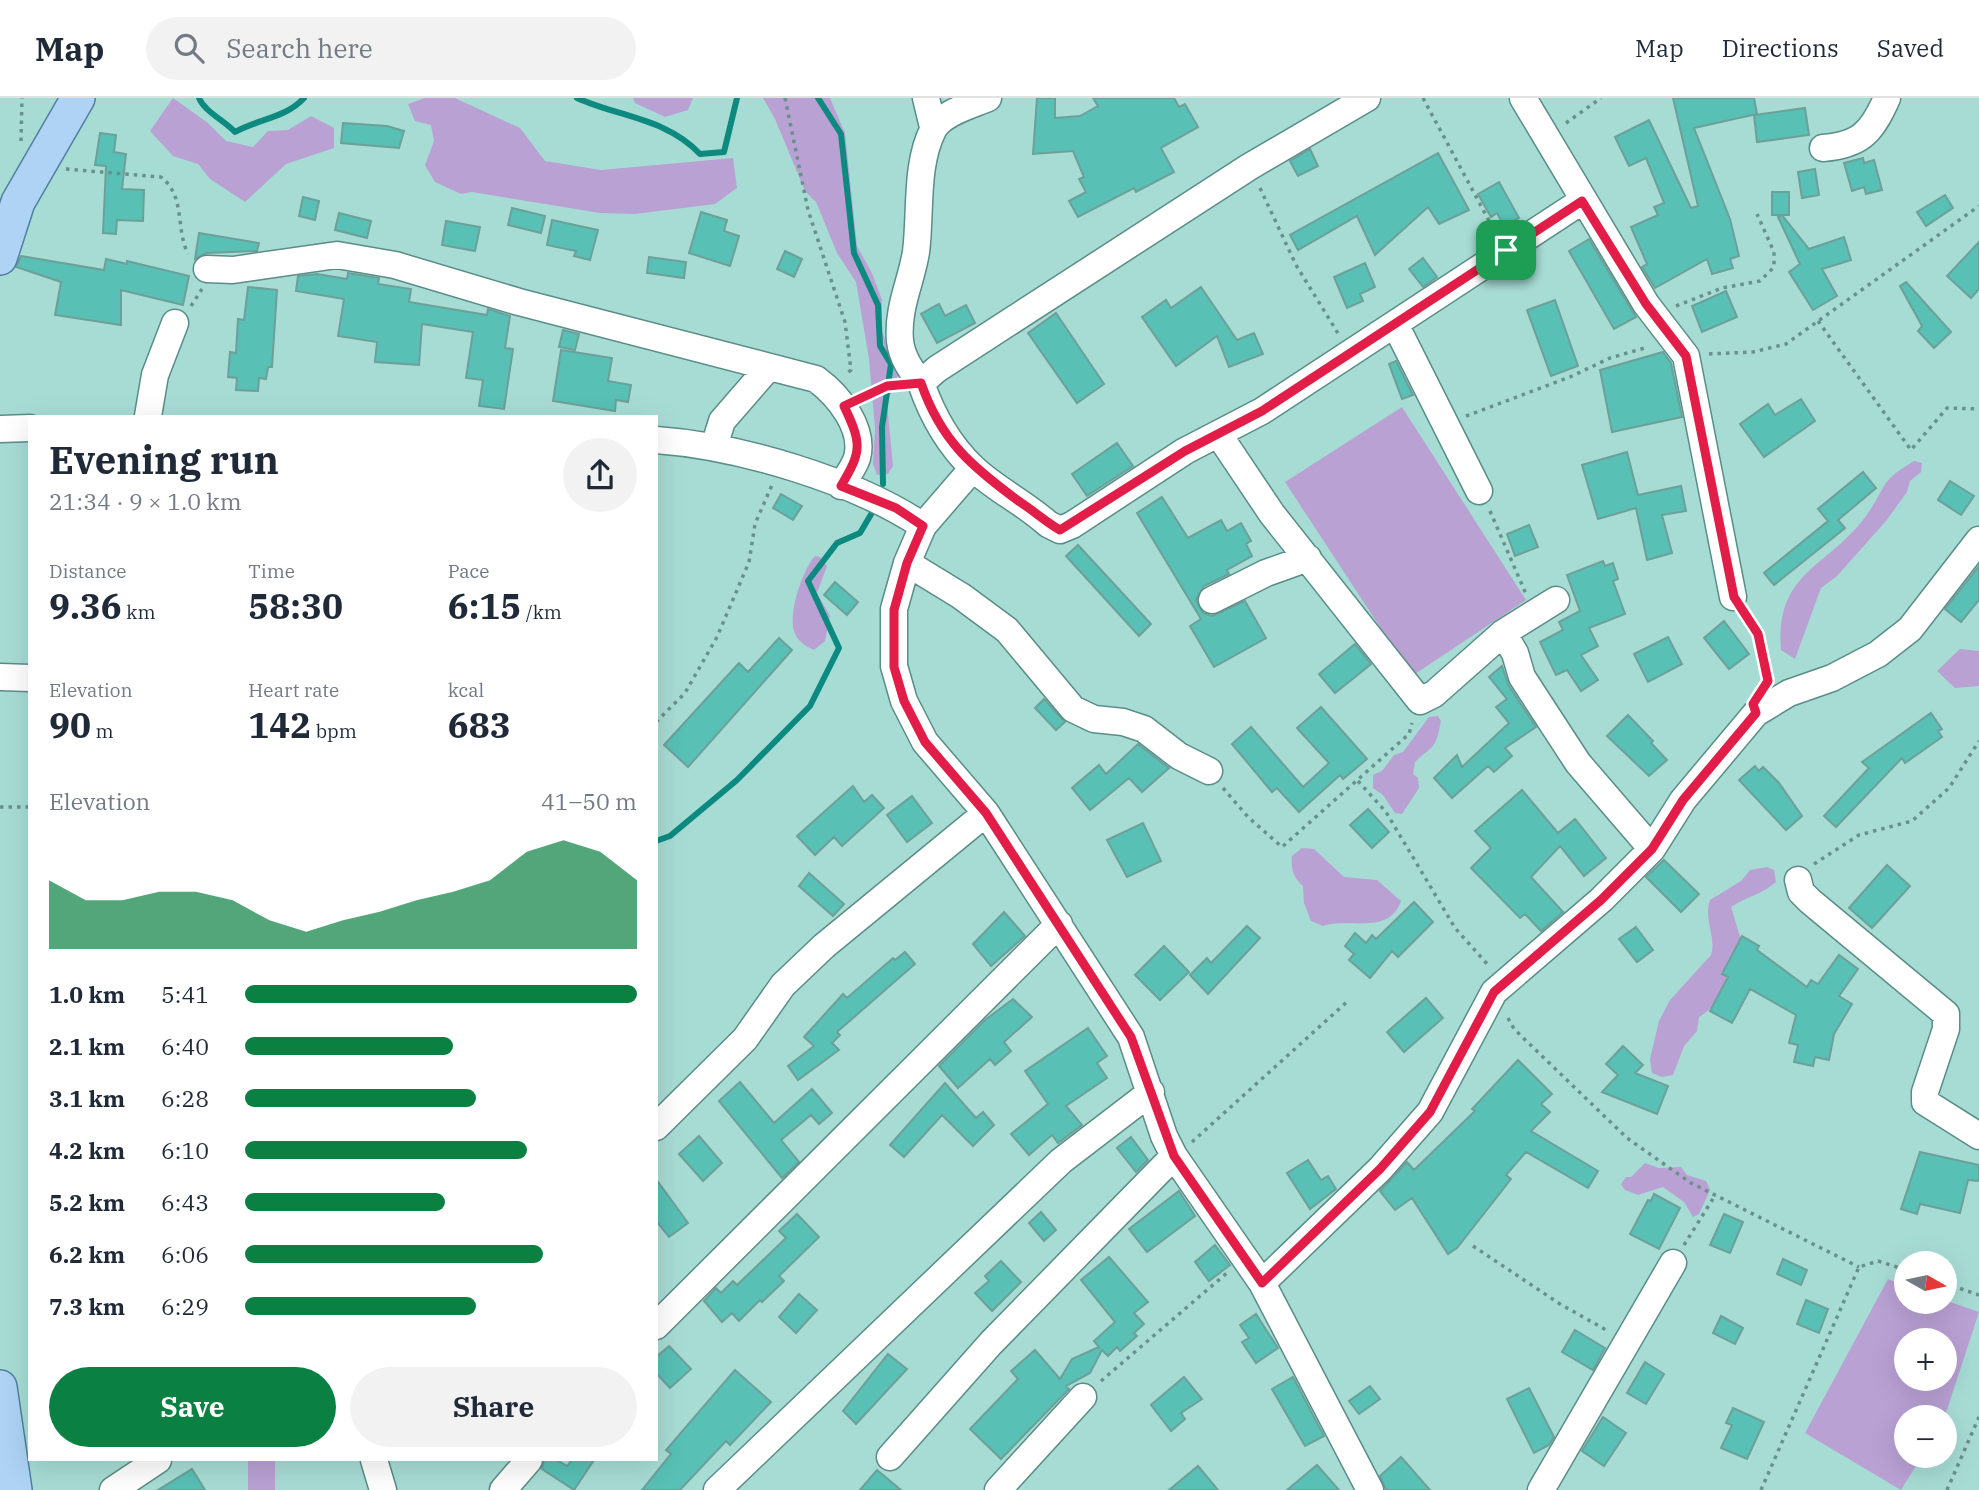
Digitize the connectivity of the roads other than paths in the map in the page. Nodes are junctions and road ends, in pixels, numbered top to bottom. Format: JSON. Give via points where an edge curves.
{"nodes":[{"id":1,"x":78,"y":98,"type":"edge"},
{"id":2,"x":926,"y":98,"type":"edge"},
{"id":3,"x":988,"y":98,"type":"edge"},
{"id":4,"x":1367,"y":98,"type":"edge"},
{"id":5,"x":1523,"y":98,"type":"edge"},
{"id":6,"x":1887,"y":98,"type":"edge"},
{"id":7,"x":933,"y":127,"type":"junction"},
{"id":8,"x":1823,"y":148,"type":"dead end"},
{"id":9,"x":1582,"y":201,"type":"junction"},
{"id":10,"x":0,"y":258,"type":"edge"},
{"id":11,"x":207,"y":269,"type":"road end"},
{"id":12,"x":175,"y":323,"type":"road end"},
{"id":13,"x":1395,"y":324,"type":"junction"},
{"id":14,"x":768,"y":368,"type":"junction"},
{"id":15,"x":921,"y":383,"type":"junction"},
{"id":16,"x":148,"y":415,"type":"edge"},
{"id":17,"x":28,"y":428,"type":"edge"},
{"id":18,"x":0,"y":429,"type":"edge"},
{"id":19,"x":1219,"y":435,"type":"junction"},
{"id":20,"x":658,"y":440,"type":"edge"},
{"id":21,"x":714,"y":447,"type":"junction"},
{"id":22,"x":973,"y":468,"type":"junction"},
{"id":23,"x":841,"y":486,"type":"junction"},
{"id":24,"x":1479,"y":491,"type":"road end"},
{"id":25,"x":923,"y":526,"type":"junction"},
{"id":26,"x":1979,"y":540,"type":"edge"},
{"id":27,"x":1308,"y":558,"type":"junction"},
{"id":28,"x":907,"y":563,"type":"junction"},
{"id":29,"x":1734,"y":597,"type":"road end"},
{"id":30,"x":1212,"y":600,"type":"dead end"},
{"id":31,"x":1546,"y":608,"type":"road end"},
{"id":32,"x":1503,"y":633,"type":"junction"},
{"id":33,"x":0,"y":677,"type":"edge"},
{"id":34,"x":28,"y":678,"type":"edge"},
{"id":35,"x":1209,"y":771,"type":"road end"},
{"id":36,"x":986,"y":813,"type":"junction"},
{"id":37,"x":1652,"y":849,"type":"junction"},
{"id":38,"x":1798,"y":880,"type":"road end"},
{"id":39,"x":1059,"y":924,"type":"junction"},
{"id":40,"x":1151,"y":1092,"type":"junction"},
{"id":41,"x":658,"y":1125,"type":"edge"},
{"id":42,"x":1979,"y":1136,"type":"edge"},
{"id":43,"x":1174,"y":1156,"type":"junction"},
{"id":44,"x":1673,"y":1263,"type":"road end"},
{"id":45,"x":1262,"y":1283,"type":"junction"},
{"id":46,"x":658,"y":1324,"type":"edge"},
{"id":47,"x":0,"y":1387,"type":"edge"},
{"id":48,"x":1083,"y":1397,"type":"road end"},
{"id":49,"x":890,"y":1457,"type":"dead end"},
{"id":50,"x":156,"y":1461,"type":"edge"},
{"id":51,"x":374,"y":1461,"type":"edge"},
{"id":52,"x":527,"y":1461,"type":"edge"},
{"id":53,"x":15,"y":1490,"type":"edge"},
{"id":54,"x":113,"y":1490,"type":"edge"},
{"id":55,"x":383,"y":1490,"type":"edge"},
{"id":56,"x":503,"y":1490,"type":"edge"},
{"id":57,"x":716,"y":1490,"type":"edge"},
{"id":58,"x":998,"y":1490,"type":"edge"},
{"id":59,"x":1370,"y":1490,"type":"edge"},
{"id":60,"x":1541,"y":1490,"type":"edge"}],
"edges":[{"from":1,"to":10,"type":"main road","via":[[18,202]]},
{"from":2,"to":7,"type":"street"},
{"from":3,"to":7,"type":"street"},
{"from":4,"to":15,"type":"street","via":[[1249,167]]},
{"from":5,"to":9,"type":"street"},
{"from":6,"to":8,"type":"street","via":[[1875,127],[1844,146]]},
{"from":7,"to":15,"type":"street","via":[[922,177],[915,255],[899,324],[907,365]]},
{"from":9,"to":13,"type":"street"},
{"from":9,"to":29,"type":"street","via":[[1680,347]]},
{"from":11,"to":14,"type":"street","via":[[233,270],[337,255],[395,264]]},
{"from":12,"to":16,"type":"street","via":[[155,375]]},
{"from":13,"to":19,"type":"street"},
{"from":13,"to":24,"type":"street"},
{"from":14,"to":21,"type":"street","via":[[722,421]]},
{"from":14,"to":23,"type":"street","via":[[816,379],[836,398],[859,441],[857,460]]},
{"from":15,"to":22,"type":"street","via":[[940,426]]},
{"from":17,"to":18,"type":"street"},
{"from":19,"to":22,"type":"street","via":[[1185,451],[1060,530]]},
{"from":19,"to":27,"type":"street"},
{"from":20,"to":21,"type":"street"},
{"from":21,"to":23,"type":"street","via":[[749,454]]},
{"from":22,"to":25,"type":"street"},
{"from":23,"to":25,"type":"street","via":[[896,508]]},
{"from":25,"to":28,"type":"street"},
{"from":26,"to":37,"type":"street","via":[[1910,629],[1878,654],[1832,678],[1789,693],[1756,713],[1683,800]]},
{"from":27,"to":30,"type":"street"},
{"from":27,"to":32,"type":"street","via":[[1420,701]]},
{"from":28,"to":35,"type":"street","via":[[1007,630],[1073,709],[1094,719],[1144,729],[1178,756]]},
{"from":28,"to":36,"type":"street","via":[[894,610],[894,667],[904,701],[925,742]]},
{"from":31,"to":32,"type":"street"},
{"from":32,"to":37,"type":"street","via":[[1515,653],[1521,677],[1578,763]]},
{"from":33,"to":34,"type":"street"},
{"from":36,"to":39,"type":"street"},
{"from":36,"to":41,"type":"street","via":[[807,962],[783,985],[745,1039]]},
{"from":37,"to":45,"type":"street","via":[[1499,988],[1430,1112],[1380,1169]]},
{"from":38,"to":42,"type":"street","via":[[1810,901],[1947,1014],[1925,1102]]},
{"from":39,"to":40,"type":"street","via":[[1131,1037]]},
{"from":39,"to":46,"type":"street"},
{"from":40,"to":43,"type":"street"},
{"from":40,"to":57,"type":"street","via":[[1061,1161]]},
{"from":43,"to":45,"type":"street"},
{"from":43,"to":49,"type":"street","via":[[991,1343]]},
{"from":44,"to":60,"type":"street"},
{"from":45,"to":59,"type":"street"},
{"from":47,"to":53,"type":"main road"},
{"from":48,"to":58,"type":"street"},
{"from":50,"to":54,"type":"street"},
{"from":51,"to":55,"type":"street"},
{"from":52,"to":56,"type":"street"}]}
